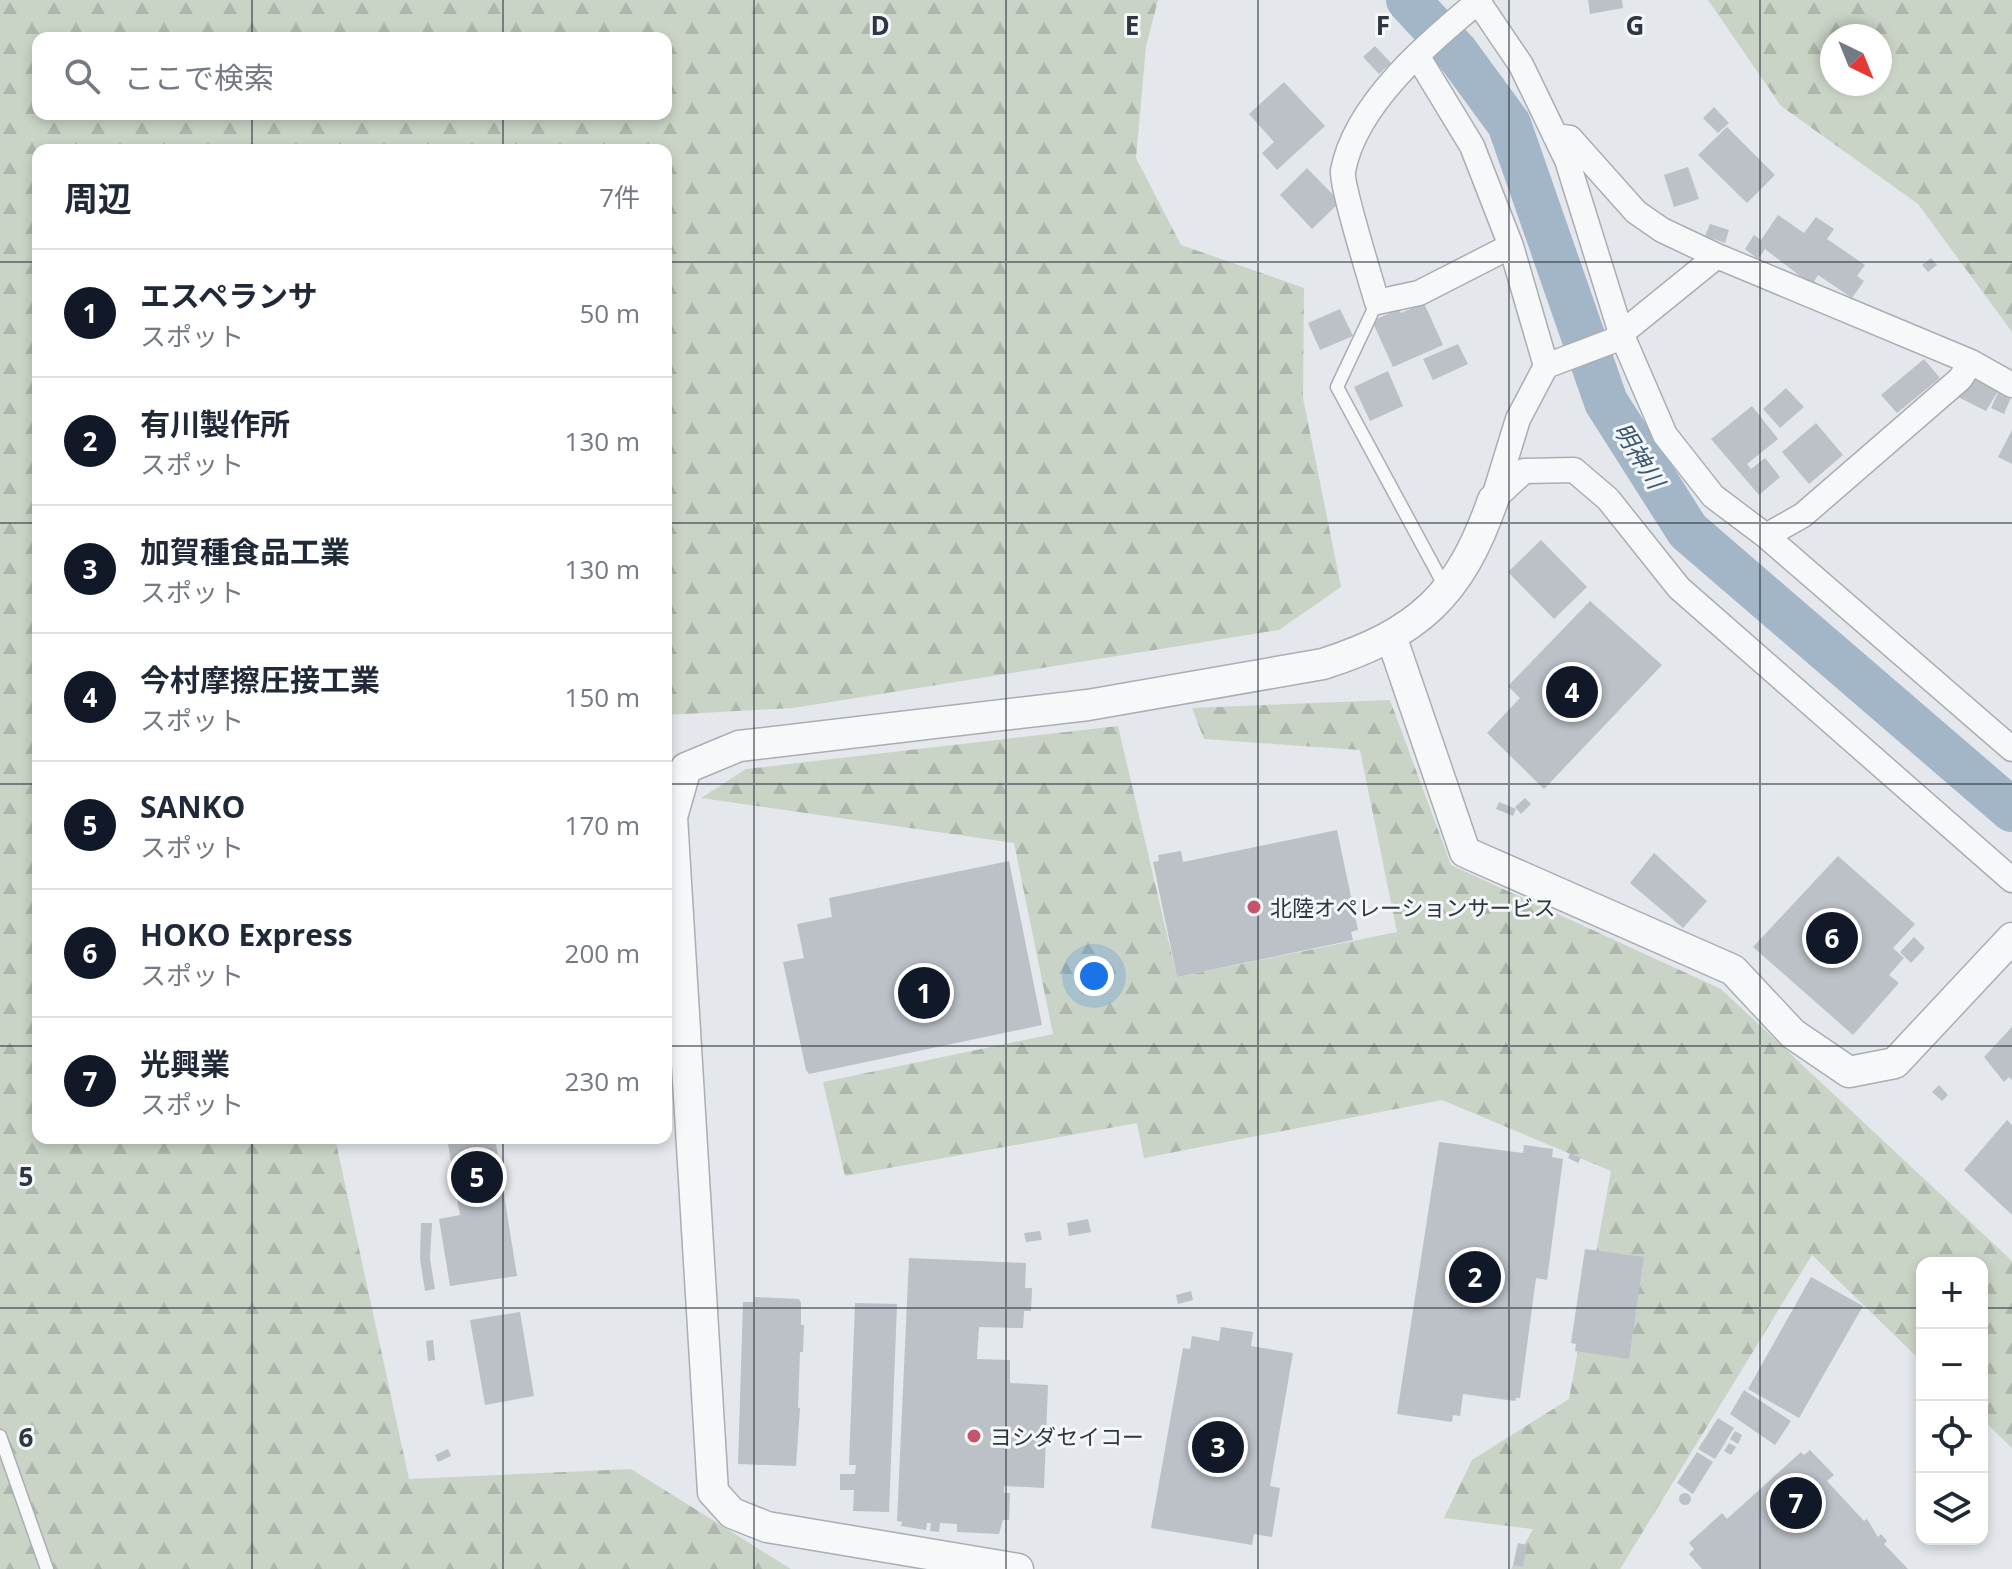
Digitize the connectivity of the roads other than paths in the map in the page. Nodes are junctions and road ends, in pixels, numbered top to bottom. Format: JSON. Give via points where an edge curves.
{"nodes":[{"id":1,"x":1474,"y":4,"type":"edge"},
{"id":2,"x":1422,"y":53,"type":"junction"},
{"id":3,"x":1555,"y":136,"type":"junction"},
{"id":4,"x":1511,"y":246,"type":"junction"},
{"id":5,"x":1717,"y":256,"type":"junction"},
{"id":6,"x":1377,"y":302,"type":"junction"},
{"id":7,"x":1616,"y":337,"type":"junction"},
{"id":8,"x":1971,"y":362,"type":"junction"},
{"id":9,"x":1546,"y":366,"type":"junction"},
{"id":10,"x":2012,"y":385,"type":"edge"},
{"id":11,"x":1493,"y":500,"type":"junction"},
{"id":12,"x":1766,"y":536,"type":"junction"},
{"id":13,"x":1447,"y":590,"type":"junction"},
{"id":14,"x":1391,"y":636,"type":"junction"},
{"id":15,"x":2012,"y":749,"type":"edge"},
{"id":16,"x":2012,"y":880,"type":"edge"},
{"id":17,"x":2012,"y":938,"type":"edge"},
{"id":18,"x":0,"y":1436,"type":"edge"},
{"id":19,"x":47,"y":1569,"type":"edge"},
{"id":20,"x":1018,"y":1569,"type":"edge"}],
"edges":[{"from":1,"to":2,"type":"street"},
{"from":1,"to":3,"type":"street","via":[[1521,65]]},
{"from":2,"to":4,"type":"street","via":[[1472,146]]},
{"from":2,"to":6,"type":"street","via":[[1365,113],[1342,173]]},
{"from":3,"to":5,"type":"street","via":[[1570,138],[1636,212]]},
{"from":3,"to":7,"type":"street","via":[[1567,160]]},
{"from":4,"to":6,"type":"street","via":[[1419,293]]},
{"from":4,"to":9,"type":"street"},
{"from":5,"to":7,"type":"street"},
{"from":5,"to":8,"type":"street"},
{"from":6,"to":13,"type":"lane","via":[[1337,387]]},
{"from":7,"to":9,"type":"street"},
{"from":7,"to":12,"type":"street","via":[[1665,435],[1713,496]]},
{"from":8,"to":10,"type":"street"},
{"from":8,"to":12,"type":"street","via":[[1960,379],[1803,515]]},
{"from":9,"to":11,"type":"street","via":[[1518,419]]},
{"from":11,"to":13,"type":"street","via":[[1476,548]]},
{"from":11,"to":16,"type":"street","via":[[1524,471],[1574,470],[1608,499],[1679,588]]},
{"from":12,"to":15,"type":"street"},
{"from":13,"to":14,"type":"street"},
{"from":14,"to":17,"type":"street","via":[[1465,852],[1733,970],[1793,1034],[1849,1072],[1895,1063]]},
{"from":14,"to":20,"type":"street","via":[[1323,664],[1088,705],[739,746],[686,768],[672,817],[713,1492],[732,1513],[767,1527]]},
{"from":18,"to":19,"type":"lane"}]}
